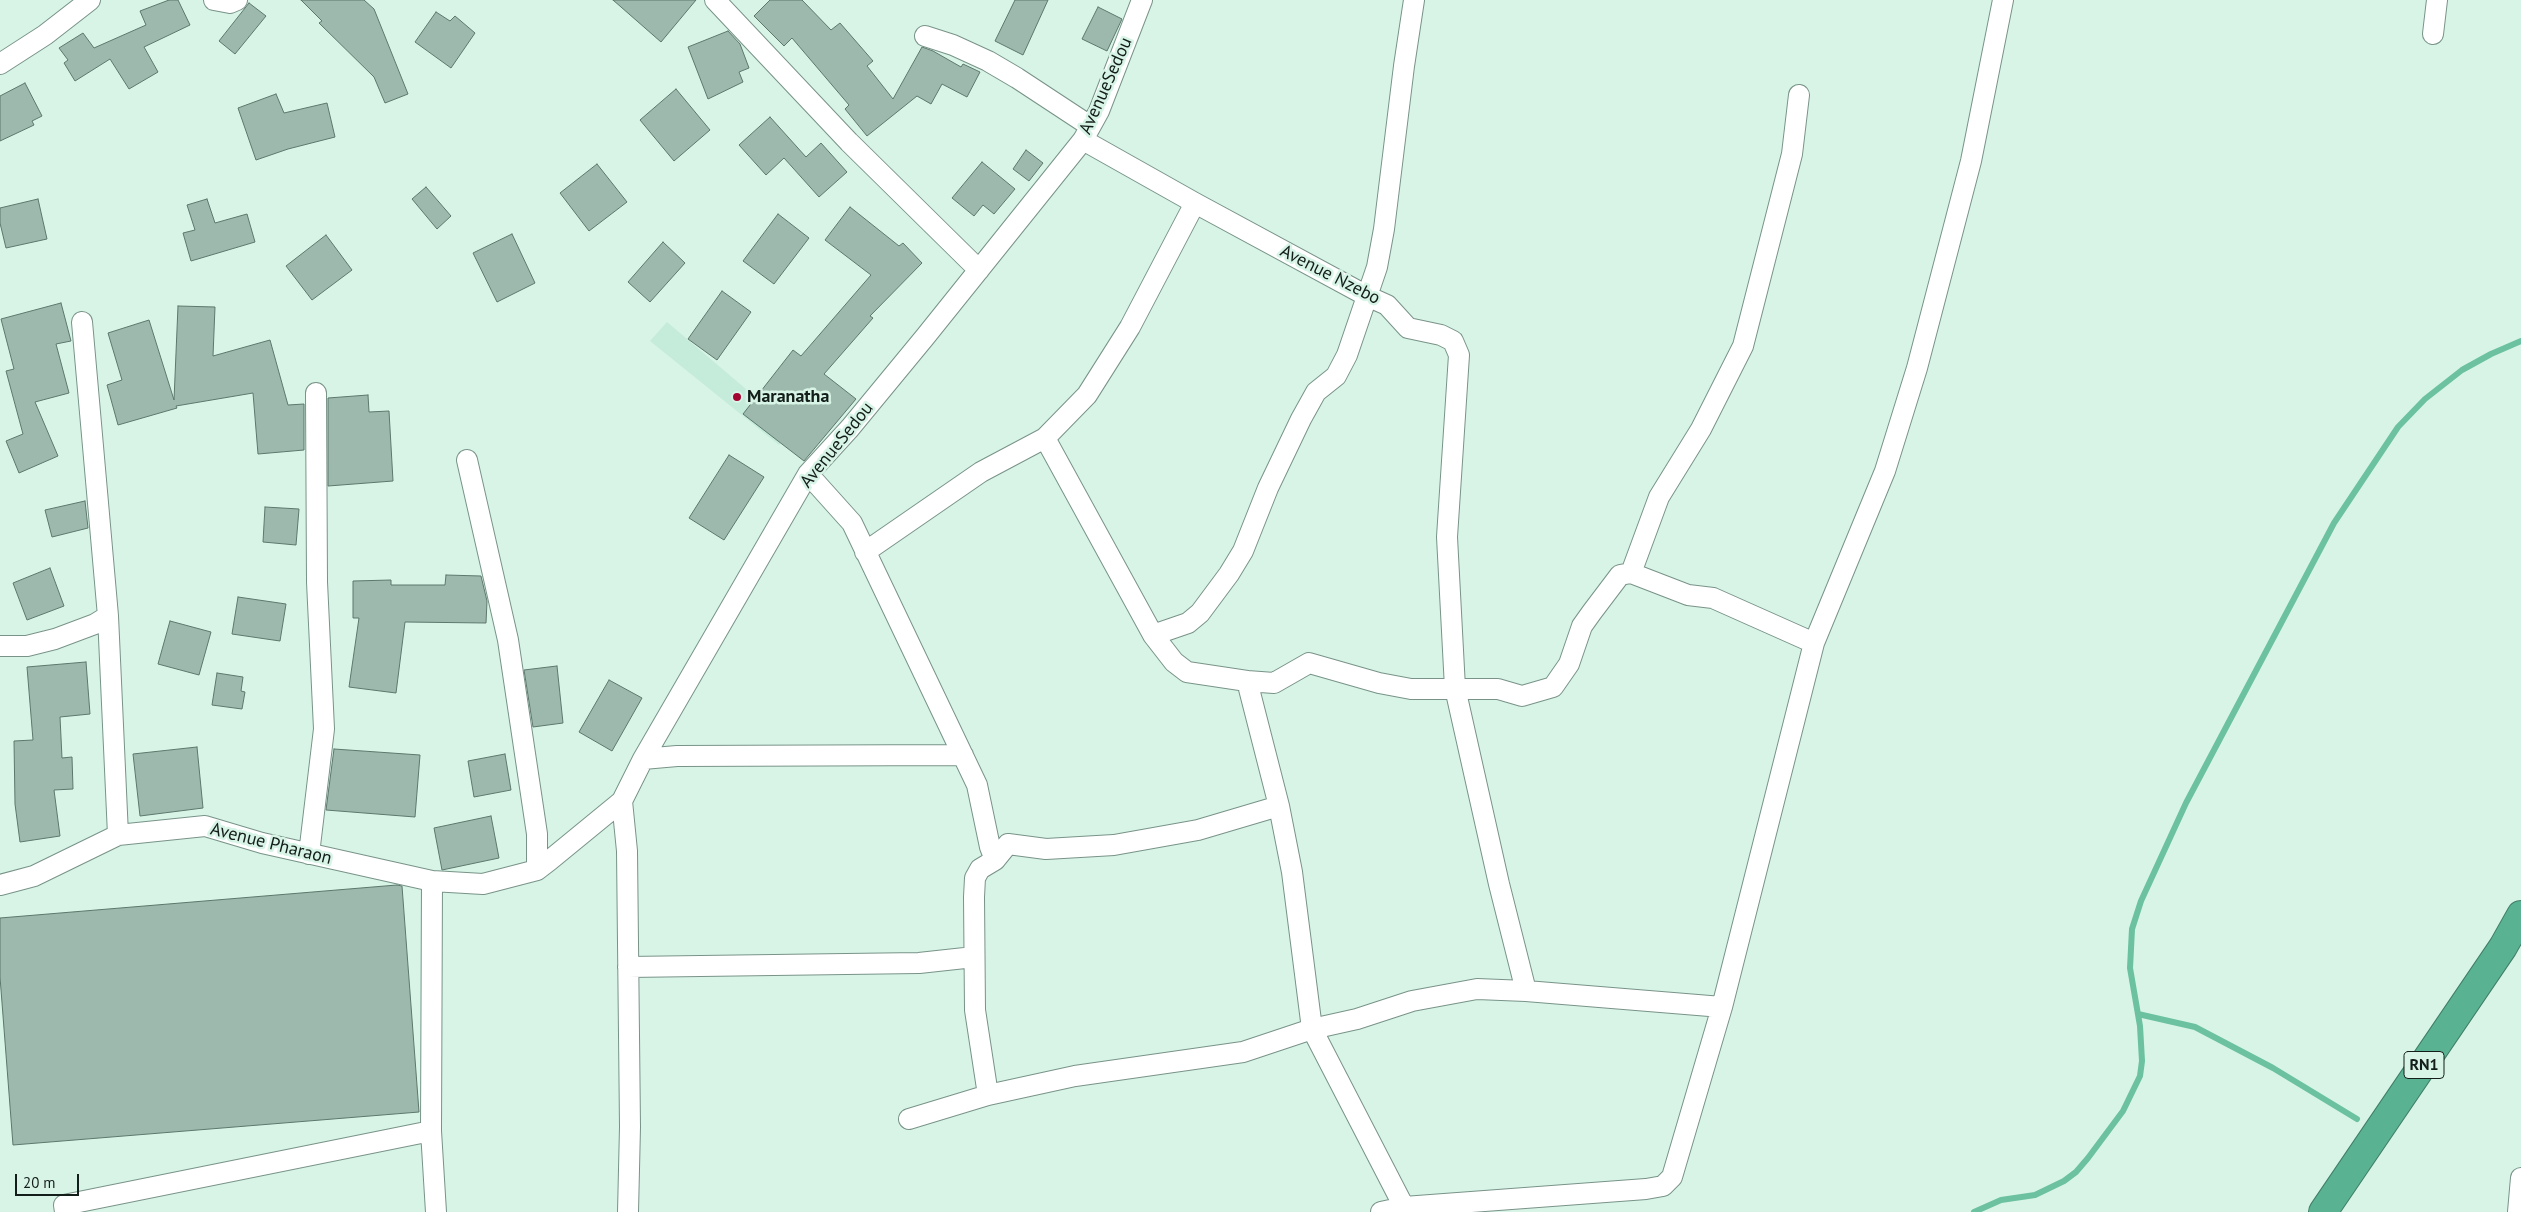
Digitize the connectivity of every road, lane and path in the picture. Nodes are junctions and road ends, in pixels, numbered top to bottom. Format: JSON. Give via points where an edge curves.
{"nodes":[{"id":1,"x":90,"y":0,"type":"edge"},
{"id":2,"x":214,"y":0,"type":"edge"},
{"id":3,"x":237,"y":0,"type":"edge"},
{"id":4,"x":715,"y":0,"type":"edge"},
{"id":5,"x":1142,"y":0,"type":"edge"},
{"id":6,"x":1414,"y":0,"type":"edge"},
{"id":7,"x":2003,"y":0,"type":"edge"},
{"id":8,"x":2437,"y":0,"type":"edge"},
{"id":9,"x":2433,"y":34,"type":"dead end"},
{"id":10,"x":925,"y":36,"type":"dead end"},
{"id":11,"x":0,"y":64,"type":"edge"},
{"id":12,"x":1799,"y":95,"type":"dead end"},
{"id":13,"x":1086,"y":133,"type":"junction"},
{"id":14,"x":1194,"y":203,"type":"junction"},
{"id":15,"x":979,"y":270,"type":"junction"},
{"id":16,"x":1367,"y":296,"type":"junction"},
{"id":17,"x":82,"y":322,"type":"dead end"},
{"id":18,"x":316,"y":393,"type":"dead end"},
{"id":19,"x":1045,"y":438,"type":"junction"},
{"id":20,"x":467,"y":460,"type":"dead end"},
{"id":21,"x":808,"y":474,"type":"junction"},
{"id":22,"x":865,"y":552,"type":"junction"},
{"id":23,"x":1631,"y":573,"type":"junction"},
{"id":24,"x":108,"y":616,"type":"junction"},
{"id":25,"x":1153,"y":635,"type":"junction"},
{"id":26,"x":1814,"y":643,"type":"junction"},
{"id":27,"x":0,"y":646,"type":"edge"},
{"id":28,"x":1247,"y":681,"type":"junction"},
{"id":29,"x":1455,"y":688,"type":"junction"},
{"id":30,"x":963,"y":755,"type":"junction"},
{"id":31,"x":642,"y":759,"type":"junction"},
{"id":32,"x":622,"y":801,"type":"junction"},
{"id":33,"x":1279,"y":806,"type":"junction"},
{"id":34,"x":118,"y":835,"type":"junction"},
{"id":35,"x":309,"y":854,"type":"junction"},
{"id":36,"x":996,"y":860,"type":"junction"},
{"id":37,"x":537,"y":870,"type":"junction"},
{"id":38,"x":432,"y":881,"type":"junction"},
{"id":39,"x":0,"y":885,"type":"edge"},
{"id":40,"x":2521,"y":916,"type":"edge"},
{"id":41,"x":974,"y":957,"type":"junction"},
{"id":42,"x":628,"y":967,"type":"junction"},
{"id":43,"x":1526,"y":991,"type":"junction"},
{"id":44,"x":1722,"y":1007,"type":"junction"},
{"id":45,"x":1312,"y":1028,"type":"junction"},
{"id":46,"x":988,"y":1095,"type":"junction"},
{"id":47,"x":909,"y":1119,"type":"dead end"},
{"id":48,"x":431,"y":1131,"type":"junction"},
{"id":49,"x":2521,"y":1178,"type":"edge"},
{"id":50,"x":1404,"y":1207,"type":"junction"},
{"id":51,"x":65,"y":1212,"type":"edge"},
{"id":52,"x":436,"y":1212,"type":"edge"},
{"id":53,"x":628,"y":1212,"type":"edge"},
{"id":54,"x":1382,"y":1212,"type":"edge"},
{"id":55,"x":2323,"y":1212,"type":"edge"},
{"id":56,"x":2518,"y":1212,"type":"edge"}],
"edges":[{"from":1,"to":11,"type":"street"},
{"from":2,"to":3,"type":"street","via":[[230,3]]},
{"from":4,"to":15,"type":"street","via":[[850,142]]},
{"from":5,"to":13,"type":"street","name":"AvenueSedou","via":[[1099,111]]},
{"from":6,"to":16,"type":"street","via":[[1384,229],[1377,267]]},
{"from":7,"to":26,"type":"street","via":[[1971,161],[1917,368],[1885,471]]},
{"from":8,"to":9,"type":"street"},
{"from":10,"to":13,"type":"street","name":"Avenue Nzebo","via":[[953,45],[1003,70]]},
{"from":12,"to":23,"type":"street","via":[[1792,154],[1743,346],[1702,428],[1659,497]]},
{"from":13,"to":14,"type":"street","name":"Avenue Nzebo"},
{"from":13,"to":15,"type":"street","name":"AvenueSedou"},
{"from":14,"to":16,"type":"street","name":"Avenue Nzebo"},
{"from":14,"to":19,"type":"street","via":[[1130,328],[1087,395]]},
{"from":15,"to":21,"type":"street","name":"AvenueSedou","via":[[850,428]]},
{"from":16,"to":25,"type":"street","via":[[1347,355],[1336,376],[1316,392],[1301,419],[1243,551],[1229,574],[1200,613],[1188,623]]},
{"from":16,"to":29,"type":"street","name":"Avenue Nzebo","via":[[1387,305],[1408,328],[1453,341],[1459,355],[1446,537]]},
{"from":17,"to":24,"type":"street"},
{"from":18,"to":35,"type":"street","via":[[317,582],[324,729]]},
{"from":19,"to":22,"type":"street","via":[[981,472]]},
{"from":19,"to":25,"type":"street"},
{"from":20,"to":37,"type":"street","via":[[508,640],[537,834]]},
{"from":21,"to":22,"type":"street","via":[[852,523]]},
{"from":21,"to":31,"type":"street","name":"AvenueSedou"},
{"from":22,"to":30,"type":"street"},
{"from":23,"to":26,"type":"street","via":[[1688,595],[1713,598]]},
{"from":23,"to":29,"type":"street","via":[[1620,575],[1582,626],[1569,664],[1553,687],[1522,696],[1498,689]]},
{"from":24,"to":27,"type":"street","via":[[63,636],[27,646]]},
{"from":24,"to":34,"type":"street"},
{"from":25,"to":28,"type":"street","via":[[1186,672]]},
{"from":26,"to":44,"type":"street"},
{"from":28,"to":29,"type":"street","via":[[1274,683],[1309,663],[1411,689]]},
{"from":28,"to":33,"type":"street"},
{"from":29,"to":43,"type":"street"},
{"from":30,"to":31,"type":"street","via":[[677,756]]},
{"from":30,"to":36,"type":"street","via":[[977,785],[990,847]]},
{"from":31,"to":32,"type":"street","name":"AvenueSedou"},
{"from":32,"to":37,"type":"street","name":"AvenueSedou"},
{"from":32,"to":42,"type":"street","via":[[627,851]]},
{"from":33,"to":36,"type":"street","via":[[1198,830],[1114,845],[1046,848],[1008,844]]},
{"from":33,"to":45,"type":"street","via":[[1292,872]]},
{"from":34,"to":35,"type":"street","name":"Avenue Pharaon","via":[[205,826]]},
{"from":34,"to":39,"type":"street","name":"Avenue Pharaon","via":[[34,876]]},
{"from":35,"to":38,"type":"street","name":"Avenue Pharaon"},
{"from":36,"to":41,"type":"street","via":[[980,869],[975,878]]},
{"from":37,"to":38,"type":"street","name":"AvenueSedou","via":[[483,884]]},
{"from":38,"to":48,"type":"street"},
{"from":40,"to":55,"type":"highway","number":"RN1"},
{"from":41,"to":42,"type":"street","via":[[919,963]]},
{"from":41,"to":46,"type":"street","via":[[975,1010]]},
{"from":42,"to":53,"type":"street"},
{"from":43,"to":44,"type":"street"},
{"from":43,"to":45,"type":"street","via":[[1477,989],[1412,1001],[1357,1019]]},
{"from":44,"to":50,"type":"street","via":[[1672,1177],[1663,1186]]},
{"from":45,"to":46,"type":"street","via":[[1243,1052],[1075,1076]]},
{"from":45,"to":50,"type":"street"},
{"from":46,"to":47,"type":"street"},
{"from":48,"to":51,"type":"street","via":[[64,1205]]},
{"from":48,"to":52,"type":"street"},
{"from":49,"to":56,"type":"street"},
{"from":50,"to":54,"type":"street"}]}
